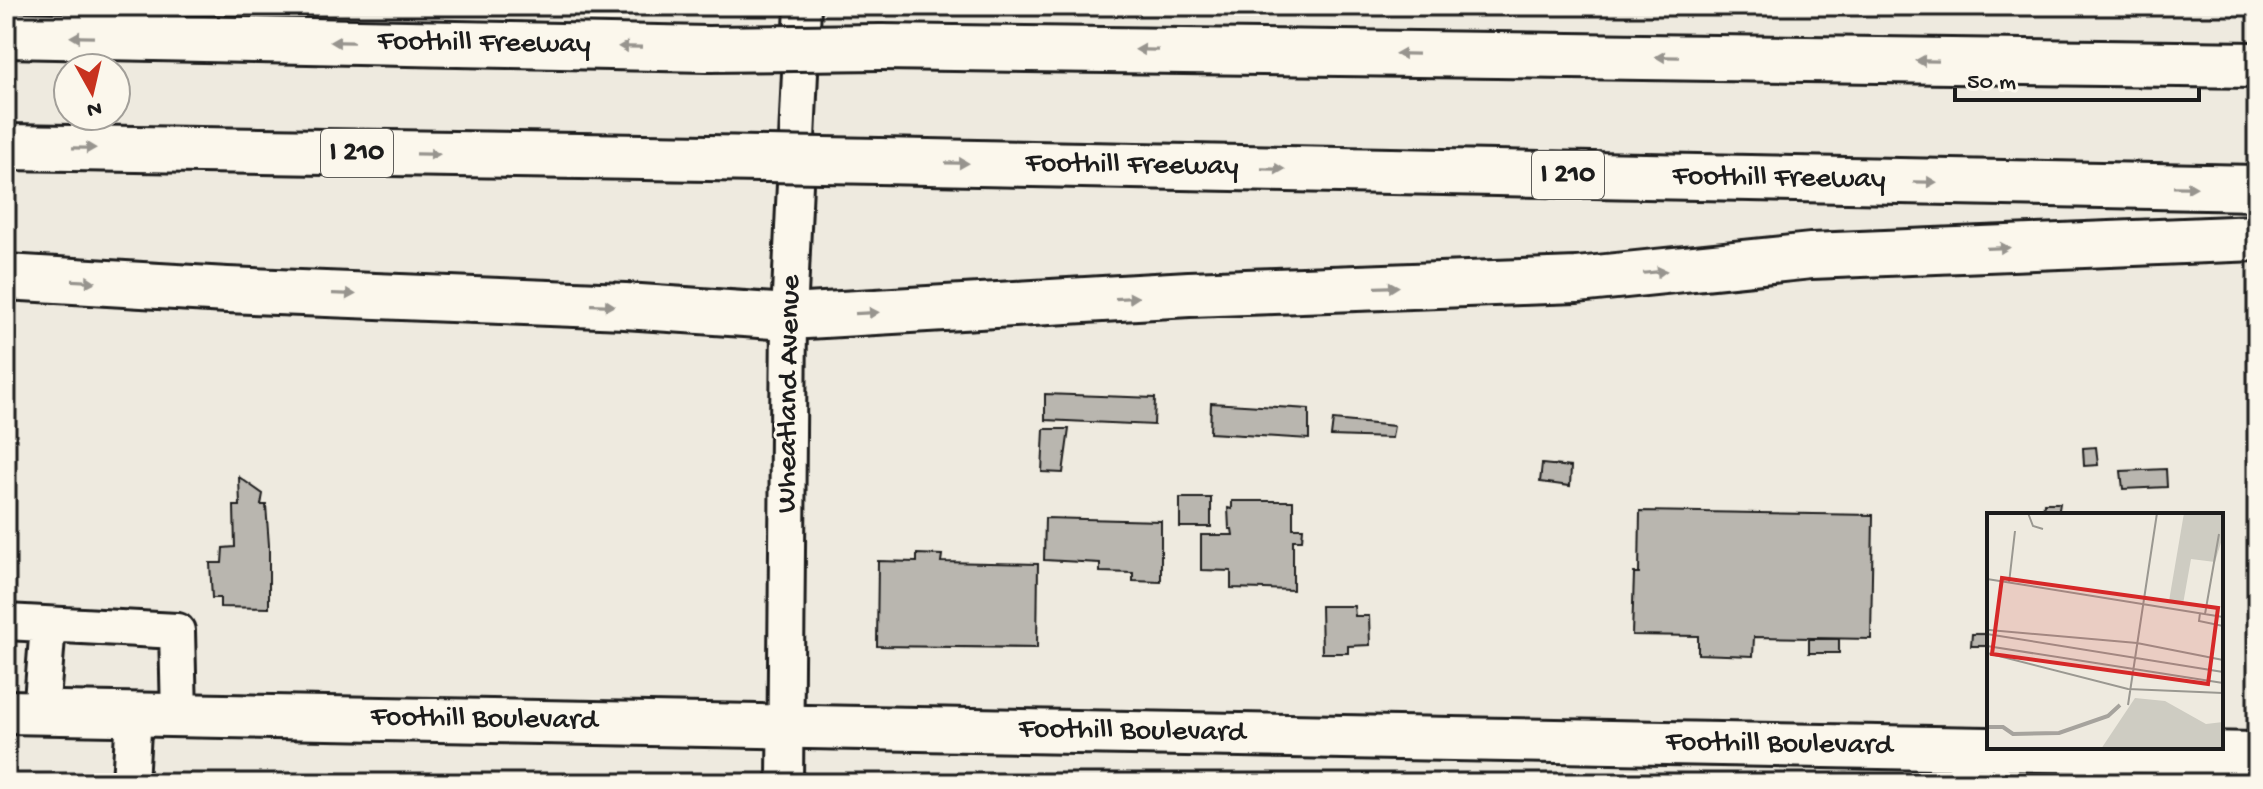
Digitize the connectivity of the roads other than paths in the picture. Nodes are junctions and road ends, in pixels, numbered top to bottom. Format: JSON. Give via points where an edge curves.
{"nodes":[{"id":1,"x":803,"y":6,"type":"edge"},
{"id":2,"x":6,"y":35,"type":"edge"},
{"id":3,"x":2257,"y":65,"type":"edge"},
{"id":4,"x":6,"y":147,"type":"edge"},
{"id":5,"x":2257,"y":188,"type":"edge"},
{"id":6,"x":2257,"y":238,"type":"edge"},
{"id":7,"x":6,"y":277,"type":"edge"},
{"id":8,"x":789,"y":317,"type":"junction"},
{"id":9,"x":6,"y":622,"type":"edge"},
{"id":10,"x":48,"y":625,"type":"junction"},
{"id":11,"x":24,"y":712,"type":"edge"},
{"id":12,"x":134,"y":714,"type":"junction"},
{"id":13,"x":179,"y":715,"type":"junction"},
{"id":14,"x":787,"y":725,"type":"junction"},
{"id":15,"x":2257,"y":754,"type":"edge"},
{"id":16,"x":2184,"y":768,"type":"edge"},
{"id":17,"x":130,"y":783,"type":"edge"},
{"id":18,"x":785,"y":783,"type":"edge"}],
"edges":[{"from":1,"to":8,"type":"street","name":"Wheatland Avenue"},
{"from":3,"to":2,"type":"highway","name":"Foothill Freeway","one_way":true,"bridge":true,"via":[[708,49]]},
{"from":4,"to":5,"type":"highway","name":"Foothill Freeway","number":"I 210","one_way":true,"bridge":true},
{"from":8,"to":6,"type":"highway","one_way":true,"via":[[1189,294],[1577,280],[1811,256]]},
{"from":7,"to":8,"type":"highway","one_way":true},
{"from":8,"to":14,"type":"street","name":"Wheatland Avenue"},
{"from":9,"to":10,"type":"street"},
{"from":10,"to":11,"type":"street"},
{"from":10,"to":13,"type":"street","via":[[177,631]]},
{"from":11,"to":12,"type":"main road","name":"Foothill Boulevard"},
{"from":12,"to":13,"type":"main road","name":"Foothill Boulevard"},
{"from":12,"to":17,"type":"street"},
{"from":13,"to":14,"type":"main road","name":"Foothill Boulevard"},
{"from":14,"to":16,"type":"main road","name":"Foothill Boulevard"},
{"from":14,"to":18,"type":"street","name":"Wheatland Avenue"},
{"from":15,"to":16,"type":"main road","name":"Foothill Boulevard"}]}
